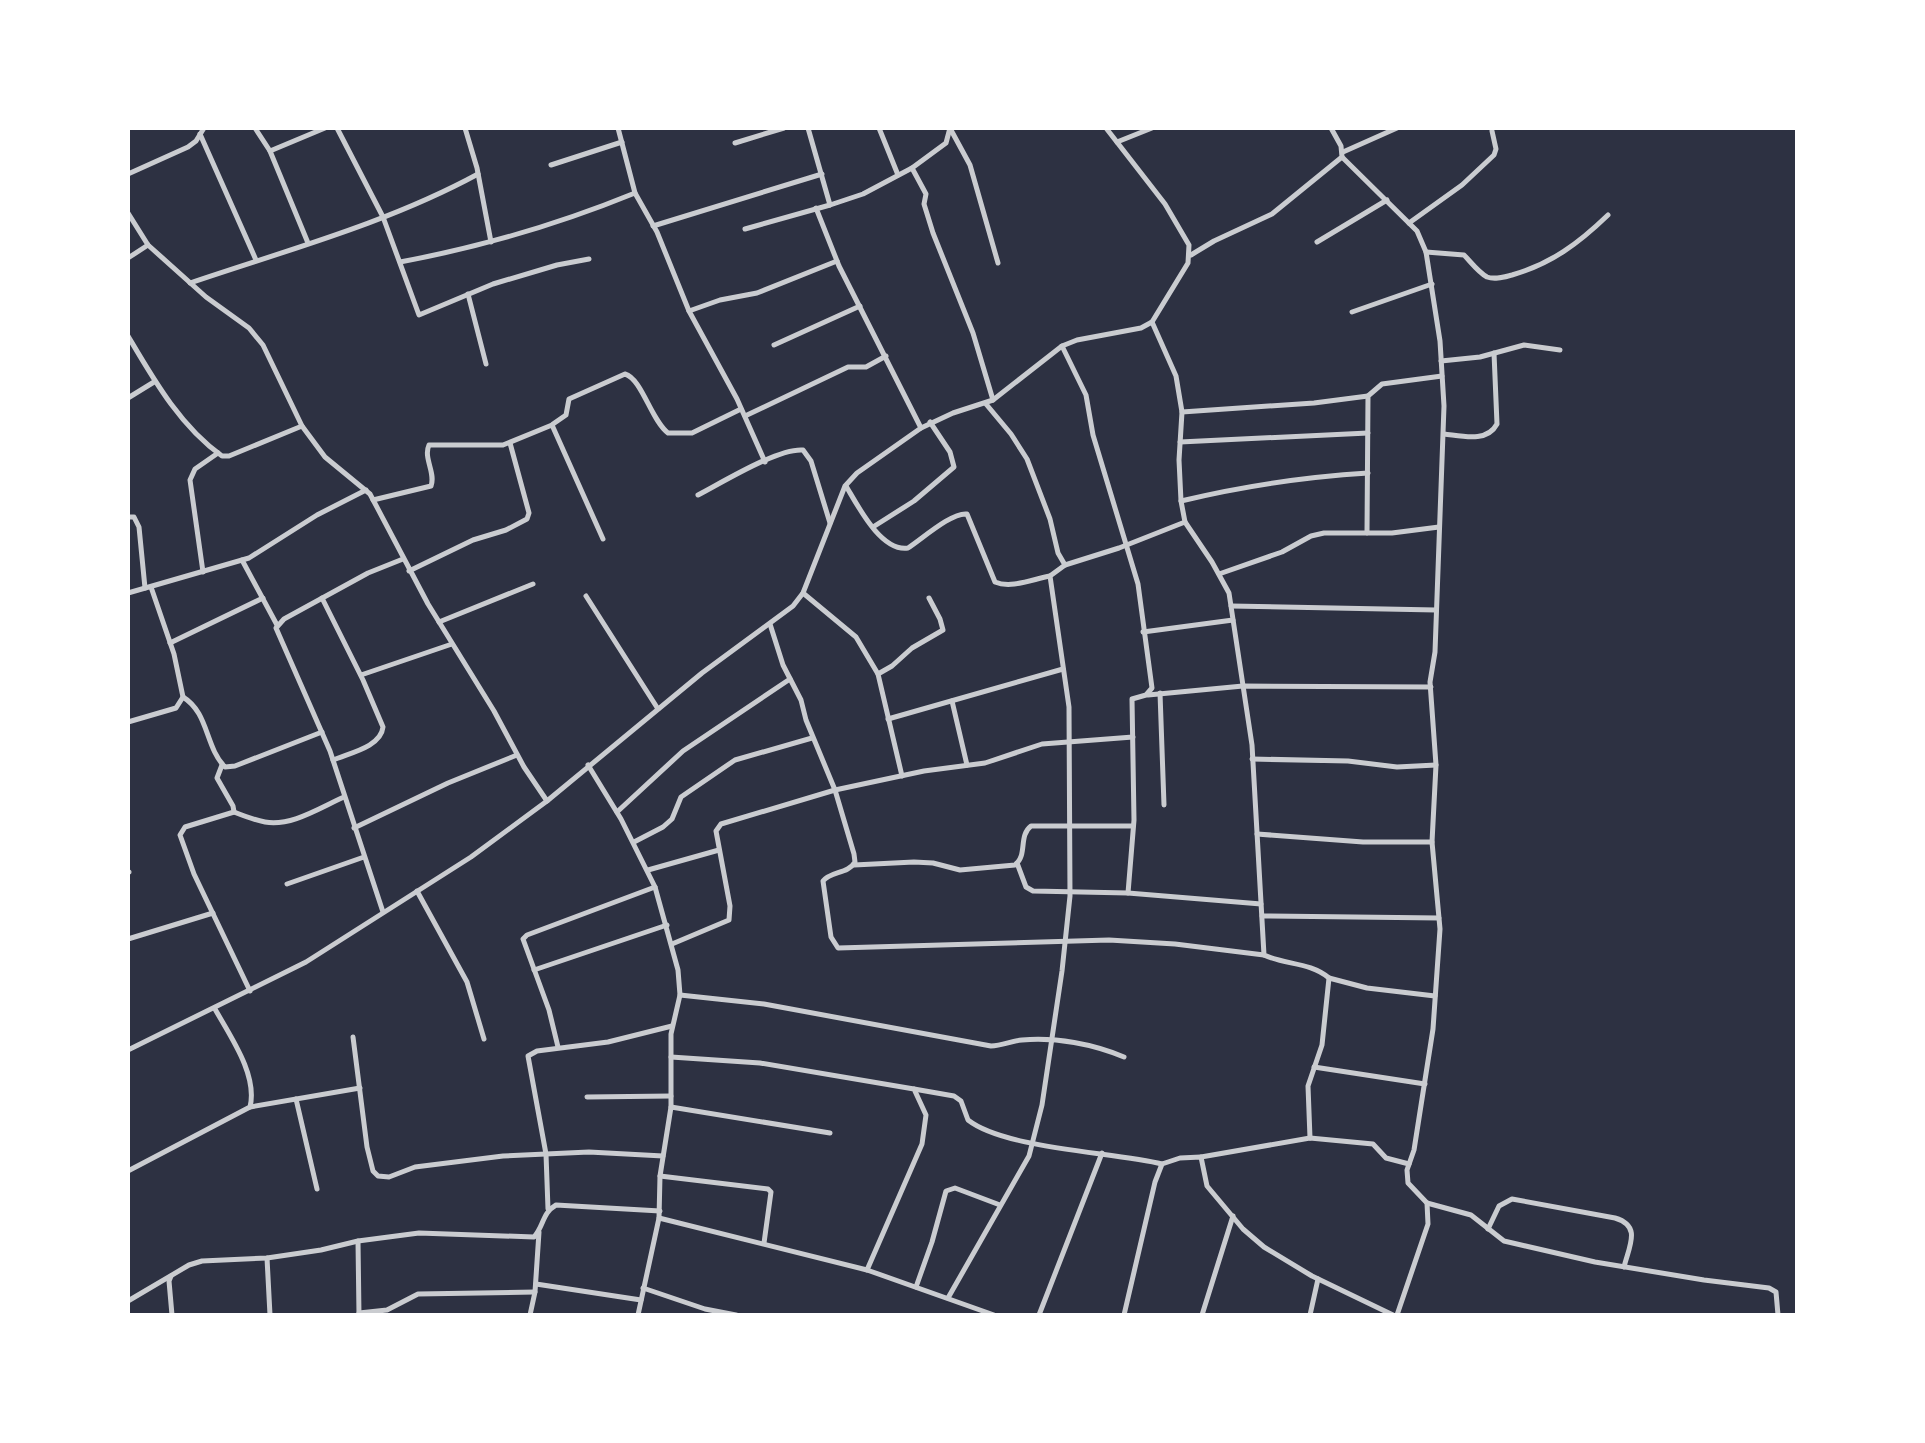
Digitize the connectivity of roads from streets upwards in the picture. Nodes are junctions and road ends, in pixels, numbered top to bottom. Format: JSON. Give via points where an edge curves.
{"nodes":[{"id":1,"x":255,"y":128,"type":"edge"},
{"id":2,"x":325,"y":128,"type":"edge"},
{"id":3,"x":337,"y":128,"type":"edge"},
{"id":4,"x":465,"y":128,"type":"edge"},
{"id":5,"x":618,"y":128,"type":"edge"},
{"id":6,"x":784,"y":128,"type":"edge"},
{"id":7,"x":808,"y":128,"type":"edge"},
{"id":8,"x":879,"y":128,"type":"edge"},
{"id":9,"x":1106,"y":128,"type":"edge"},
{"id":10,"x":1152,"y":128,"type":"edge"},
{"id":11,"x":1340,"y":128,"type":"edge"},
{"id":12,"x":1397,"y":128,"type":"edge"},
{"id":13,"x":950,"y":129,"type":"edge"},
{"id":14,"x":1332,"y":130,"type":"edge"},
{"id":15,"x":202,"y":131,"type":"edge"},
{"id":16,"x":1492,"y":131,"type":"dead end"},
{"id":17,"x":622,"y":142,"type":"junction"},
{"id":18,"x":1117,"y":142,"type":"junction"},
{"id":19,"x":735,"y":143,"type":"dead end"},
{"id":20,"x":270,"y":151,"type":"junction"},
{"id":21,"x":1342,"y":155,"type":"junction"},
{"id":22,"x":551,"y":165,"type":"dead end"},
{"id":23,"x":912,"y":168,"type":"junction"},
{"id":24,"x":128,"y":174,"type":"edge"},
{"id":25,"x":478,"y":174,"type":"junction"},
{"id":26,"x":822,"y":174,"type":"junction"},
{"id":27,"x":898,"y":175,"type":"junction"},
{"id":28,"x":635,"y":193,"type":"junction"},
{"id":29,"x":1387,"y":200,"type":"junction"},
{"id":30,"x":830,"y":205,"type":"junction"},
{"id":31,"x":816,"y":208,"type":"junction"},
{"id":32,"x":128,"y":213,"type":"edge"},
{"id":33,"x":1608,"y":215,"type":"dead end"},
{"id":34,"x":383,"y":217,"type":"junction"},
{"id":35,"x":1409,"y":223,"type":"junction"},
{"id":36,"x":653,"y":226,"type":"junction"},
{"id":37,"x":745,"y":229,"type":"dead end"},
{"id":38,"x":491,"y":242,"type":"junction"},
{"id":39,"x":1317,"y":242,"type":"dead end"},
{"id":40,"x":308,"y":243,"type":"junction"},
{"id":41,"x":148,"y":245,"type":"junction"},
{"id":42,"x":1426,"y":252,"type":"junction"},
{"id":43,"x":1190,"y":256,"type":"junction"},
{"id":44,"x":128,"y":258,"type":"edge"},
{"id":45,"x":589,"y":259,"type":"dead end"},
{"id":46,"x":256,"y":260,"type":"junction"},
{"id":47,"x":837,"y":261,"type":"junction"},
{"id":48,"x":400,"y":262,"type":"junction"},
{"id":49,"x":998,"y":263,"type":"dead end"},
{"id":50,"x":190,"y":283,"type":"junction"},
{"id":51,"x":1432,"y":284,"type":"junction"},
{"id":52,"x":468,"y":294,"type":"junction"},
{"id":53,"x":860,"y":306,"type":"junction"},
{"id":54,"x":689,"y":311,"type":"junction"},
{"id":55,"x":1352,"y":312,"type":"dead end"},
{"id":56,"x":1152,"y":322,"type":"junction"},
{"id":57,"x":128,"y":336,"type":"edge"},
{"id":58,"x":774,"y":345,"type":"dead end"},
{"id":59,"x":1062,"y":346,"type":"junction"},
{"id":60,"x":1560,"y":350,"type":"dead end"},
{"id":61,"x":1494,"y":353,"type":"junction"},
{"id":62,"x":886,"y":356,"type":"junction"},
{"id":63,"x":1441,"y":361,"type":"junction"},
{"id":64,"x":486,"y":364,"type":"dead end"},
{"id":65,"x":1442,"y":376,"type":"junction"},
{"id":66,"x":154,"y":382,"type":"junction"},
{"id":67,"x":1368,"y":396,"type":"junction"},
{"id":68,"x":128,"y":398,"type":"edge"},
{"id":69,"x":993,"y":400,"type":"junction"},
{"id":70,"x":986,"y":404,"type":"junction"},
{"id":71,"x":741,"y":409,"type":"junction"},
{"id":72,"x":1182,"y":412,"type":"junction"},
{"id":73,"x":745,"y":416,"type":"junction"},
{"id":74,"x":930,"y":422,"type":"junction"},
{"id":75,"x":552,"y":425,"type":"junction"},
{"id":76,"x":302,"y":426,"type":"junction"},
{"id":77,"x":921,"y":428,"type":"junction"},
{"id":78,"x":1368,"y":433,"type":"junction"},
{"id":79,"x":1444,"y":434,"type":"junction"},
{"id":80,"x":1180,"y":442,"type":"junction"},
{"id":81,"x":510,"y":443,"type":"junction"},
{"id":82,"x":218,"y":453,"type":"junction"},
{"id":83,"x":765,"y":462,"type":"junction"},
{"id":84,"x":1368,"y":473,"type":"junction"},
{"id":85,"x":845,"y":486,"type":"junction"},
{"id":86,"x":366,"y":490,"type":"junction"},
{"id":87,"x":698,"y":495,"type":"dead end"},
{"id":88,"x":373,"y":500,"type":"junction"},
{"id":89,"x":1181,"y":501,"type":"junction"},
{"id":90,"x":128,"y":517,"type":"edge"},
{"id":91,"x":1185,"y":522,"type":"junction"},
{"id":92,"x":830,"y":524,"type":"junction"},
{"id":93,"x":873,"y":527,"type":"junction"},
{"id":94,"x":1439,"y":527,"type":"junction"},
{"id":95,"x":1367,"y":533,"type":"junction"},
{"id":96,"x":603,"y":539,"type":"dead end"},
{"id":97,"x":1128,"y":545,"type":"junction"},
{"id":98,"x":403,"y":559,"type":"junction"},
{"id":99,"x":242,"y":560,"type":"junction"},
{"id":100,"x":1065,"y":565,"type":"junction"},
{"id":101,"x":409,"y":571,"type":"junction"},
{"id":102,"x":203,"y":572,"type":"junction"},
{"id":103,"x":1219,"y":574,"type":"junction"},
{"id":104,"x":1050,"y":576,"type":"junction"},
{"id":105,"x":533,"y":584,"type":"dead end"},
{"id":106,"x":148,"y":588,"type":"junction"},
{"id":107,"x":128,"y":593,"type":"edge"},
{"id":108,"x":803,"y":593,"type":"junction"},
{"id":109,"x":586,"y":596,"type":"dead end"},
{"id":110,"x":263,"y":598,"type":"junction"},
{"id":111,"x":322,"y":598,"type":"junction"},
{"id":112,"x":929,"y":598,"type":"dead end"},
{"id":113,"x":1231,"y":606,"type":"junction"},
{"id":114,"x":1436,"y":610,"type":"junction"},
{"id":115,"x":1233,"y":620,"type":"junction"},
{"id":116,"x":439,"y":622,"type":"junction"},
{"id":117,"x":770,"y":624,"type":"junction"},
{"id":118,"x":277,"y":625,"type":"junction"},
{"id":119,"x":1143,"y":632,"type":"junction"},
{"id":120,"x":170,"y":643,"type":"junction"},
{"id":121,"x":452,"y":644,"type":"junction"},
{"id":122,"x":1063,"y":669,"type":"junction"},
{"id":123,"x":878,"y":674,"type":"junction"},
{"id":124,"x":361,"y":675,"type":"junction"},
{"id":125,"x":790,"y":679,"type":"junction"},
{"id":126,"x":1243,"y":686,"type":"junction"},
{"id":127,"x":1431,"y":687,"type":"junction"},
{"id":128,"x":1160,"y":693,"type":"junction"},
{"id":129,"x":1146,"y":695,"type":"junction"},
{"id":130,"x":183,"y":697,"type":"junction"},
{"id":131,"x":952,"y":701,"type":"junction"},
{"id":132,"x":658,"y":709,"type":"junction"},
{"id":133,"x":888,"y":719,"type":"junction"},
{"id":134,"x":128,"y":722,"type":"edge"},
{"id":135,"x":322,"y":732,"type":"junction"},
{"id":136,"x":1133,"y":737,"type":"junction"},
{"id":137,"x":812,"y":738,"type":"junction"},
{"id":138,"x":1069,"y":742,"type":"junction"},
{"id":139,"x":517,"y":755,"type":"junction"},
{"id":140,"x":1252,"y":759,"type":"junction"},
{"id":141,"x":333,"y":760,"type":"junction"},
{"id":142,"x":222,"y":765,"type":"junction"},
{"id":143,"x":588,"y":765,"type":"junction"},
{"id":144,"x":967,"y":765,"type":"junction"},
{"id":145,"x":1436,"y":765,"type":"junction"},
{"id":146,"x":902,"y":776,"type":"junction"},
{"id":147,"x":835,"y":790,"type":"junction"},
{"id":148,"x":344,"y":797,"type":"junction"},
{"id":149,"x":547,"y":801,"type":"junction"},
{"id":150,"x":1164,"y":805,"type":"dead end"},
{"id":151,"x":234,"y":812,"type":"junction"},
{"id":152,"x":617,"y":812,"type":"junction"},
{"id":153,"x":1070,"y":825,"type":"junction"},
{"id":154,"x":1133,"y":826,"type":"junction"},
{"id":155,"x":354,"y":828,"type":"junction"},
{"id":156,"x":1257,"y":834,"type":"junction"},
{"id":157,"x":634,"y":842,"type":"junction"},
{"id":158,"x":1432,"y":842,"type":"junction"},
{"id":159,"x":719,"y":850,"type":"junction"},
{"id":160,"x":364,"y":857,"type":"junction"},
{"id":161,"x":1017,"y":863,"type":"junction"},
{"id":162,"x":854,"y":865,"type":"junction"},
{"id":163,"x":648,"y":870,"type":"junction"},
{"id":164,"x":287,"y":884,"type":"dead end"},
{"id":165,"x":655,"y":887,"type":"junction"},
{"id":166,"x":1070,"y":890,"type":"junction"},
{"id":167,"x":417,"y":891,"type":"junction"},
{"id":168,"x":1128,"y":893,"type":"junction"},
{"id":169,"x":1261,"y":904,"type":"junction"},
{"id":170,"x":383,"y":912,"type":"junction"},
{"id":171,"x":213,"y":913,"type":"junction"},
{"id":172,"x":1262,"y":916,"type":"junction"},
{"id":173,"x":1439,"y":918,"type":"junction"},
{"id":174,"x":667,"y":925,"type":"junction"},
{"id":175,"x":128,"y":939,"type":"edge"},
{"id":176,"x":1066,"y":941,"type":"junction"},
{"id":177,"x":672,"y":944,"type":"junction"},
{"id":178,"x":1264,"y":955,"type":"junction"},
{"id":179,"x":534,"y":970,"type":"junction"},
{"id":180,"x":1329,"y":978,"type":"junction"},
{"id":181,"x":250,"y":991,"type":"junction"},
{"id":182,"x":680,"y":995,"type":"junction"},
{"id":183,"x":1435,"y":996,"type":"junction"},
{"id":184,"x":215,"y":1009,"type":"junction"},
{"id":185,"x":672,"y":1026,"type":"junction"},
{"id":186,"x":353,"y":1037,"type":"dead end"},
{"id":187,"x":484,"y":1039,"type":"dead end"},
{"id":188,"x":1052,"y":1041,"type":"junction"},
{"id":189,"x":558,"y":1047,"type":"junction"},
{"id":190,"x":128,"y":1050,"type":"edge"},
{"id":191,"x":671,"y":1057,"type":"junction"},
{"id":192,"x":1124,"y":1057,"type":"dead end"},
{"id":193,"x":1314,"y":1067,"type":"junction"},
{"id":194,"x":1425,"y":1084,"type":"junction"},
{"id":195,"x":360,"y":1088,"type":"junction"},
{"id":196,"x":914,"y":1089,"type":"junction"},
{"id":197,"x":671,"y":1096,"type":"junction"},
{"id":198,"x":587,"y":1097,"type":"dead end"},
{"id":199,"x":296,"y":1099,"type":"junction"},
{"id":200,"x":250,"y":1107,"type":"junction"},
{"id":201,"x":671,"y":1107,"type":"junction"},
{"id":202,"x":830,"y":1133,"type":"dead end"},
{"id":203,"x":1310,"y":1138,"type":"junction"},
{"id":204,"x":1032,"y":1143,"type":"junction"},
{"id":205,"x":1102,"y":1153,"type":"junction"},
{"id":206,"x":546,"y":1154,"type":"junction"},
{"id":207,"x":663,"y":1156,"type":"junction"},
{"id":208,"x":1201,"y":1157,"type":"junction"},
{"id":209,"x":1162,"y":1164,"type":"junction"},
{"id":210,"x":1409,"y":1164,"type":"junction"},
{"id":211,"x":128,"y":1171,"type":"edge"},
{"id":212,"x":660,"y":1176,"type":"junction"},
{"id":213,"x":317,"y":1189,"type":"dead end"},
{"id":214,"x":1427,"y":1203,"type":"junction"},
{"id":215,"x":1000,"y":1205,"type":"junction"},
{"id":216,"x":548,"y":1209,"type":"junction"},
{"id":217,"x":660,"y":1214,"type":"junction"},
{"id":218,"x":1233,"y":1216,"type":"junction"},
{"id":219,"x":1488,"y":1229,"type":"junction"},
{"id":220,"x":539,"y":1231,"type":"junction"},
{"id":221,"x":358,"y":1241,"type":"junction"},
{"id":222,"x":764,"y":1243,"type":"junction"},
{"id":223,"x":267,"y":1258,"type":"junction"},
{"id":224,"x":1624,"y":1267,"type":"junction"},
{"id":225,"x":867,"y":1270,"type":"junction"},
{"id":226,"x":171,"y":1276,"type":"junction"},
{"id":227,"x":1318,"y":1279,"type":"junction"},
{"id":228,"x":536,"y":1284,"type":"junction"},
{"id":229,"x":916,"y":1287,"type":"junction"},
{"id":230,"x":643,"y":1288,"type":"junction"},
{"id":231,"x":535,"y":1292,"type":"junction"},
{"id":232,"x":948,"y":1298,"type":"junction"},
{"id":233,"x":641,"y":1300,"type":"junction"},
{"id":234,"x":128,"y":1301,"type":"edge"},
{"id":235,"x":972,"y":1308,"type":"junction"},
{"id":236,"x":359,"y":1314,"type":"edge"},
{"id":237,"x":172,"y":1315,"type":"edge"},
{"id":238,"x":270,"y":1315,"type":"edge"},
{"id":239,"x":530,"y":1315,"type":"edge"},
{"id":240,"x":638,"y":1315,"type":"edge"},
{"id":241,"x":736,"y":1315,"type":"edge"},
{"id":242,"x":969,"y":1315,"type":"edge"},
{"id":243,"x":994,"y":1315,"type":"edge"},
{"id":244,"x":1039,"y":1315,"type":"edge"},
{"id":245,"x":1124,"y":1315,"type":"edge"},
{"id":246,"x":1202,"y":1315,"type":"edge"},
{"id":247,"x":1310,"y":1315,"type":"edge"},
{"id":248,"x":1395,"y":1315,"type":"edge"},
{"id":249,"x":1778,"y":1315,"type":"edge"}],
"edges":[{"from":1,"to":20,"type":"street"},
{"from":2,"to":20,"type":"street"},
{"from":3,"to":34,"type":"street"},
{"from":4,"to":25,"type":"street"},
{"from":5,"to":17,"type":"street"},
{"from":6,"to":19,"type":"street"},
{"from":7,"to":26,"type":"street"},
{"from":8,"to":27,"type":"street"},
{"from":9,"to":18,"type":"street"},
{"from":10,"to":18,"type":"street"},
{"from":11,"to":14,"type":"street"},
{"from":12,"to":21,"type":"street"},
{"from":13,"to":23,"type":"street","via":[[946,143]]},
{"from":13,"to":49,"type":"street","via":[[970,165]]},
{"from":14,"to":21,"type":"street"},
{"from":15,"to":24,"type":"street","via":[[188,147]]},
{"from":15,"to":46,"type":"street"},
{"from":16,"to":35,"type":"street","via":[[1494,155]]},
{"from":17,"to":22,"type":"street"},
{"from":17,"to":28,"type":"street"},
{"from":18,"to":43,"type":"street","via":[[1181,229]]},
{"from":20,"to":40,"type":"street"},
{"from":21,"to":29,"type":"street"},
{"from":21,"to":43,"type":"street","via":[[1272,214]]},
{"from":23,"to":27,"type":"street"},
{"from":23,"to":69,"type":"street","via":[[926,194],[933,233]]},
{"from":25,"to":34,"type":"street"},
{"from":25,"to":38,"type":"street"},
{"from":26,"to":30,"type":"street"},
{"from":26,"to":36,"type":"street"},
{"from":27,"to":30,"type":"street"},
{"from":28,"to":36,"type":"street"},
{"from":28,"to":38,"type":"street"},
{"from":29,"to":35,"type":"street"},
{"from":29,"to":39,"type":"street"},
{"from":30,"to":31,"type":"street"},
{"from":31,"to":37,"type":"street"},
{"from":31,"to":47,"type":"street"},
{"from":32,"to":41,"type":"street"},
{"from":33,"to":42,"type":"street","via":[[1560,256],[1504,277],[1483,275],[1464,255]]},
{"from":34,"to":40,"type":"street"},
{"from":34,"to":48,"type":"street"},
{"from":35,"to":42,"type":"street"},
{"from":36,"to":54,"type":"street"},
{"from":38,"to":48,"type":"street"},
{"from":40,"to":46,"type":"street"},
{"from":41,"to":44,"type":"street"},
{"from":41,"to":50,"type":"street"},
{"from":42,"to":51,"type":"street"},
{"from":43,"to":56,"type":"street"},
{"from":45,"to":52,"type":"street"},
{"from":46,"to":50,"type":"street"},
{"from":47,"to":53,"type":"street"},
{"from":47,"to":54,"type":"street","via":[[757,293]]},
{"from":48,"to":52,"type":"street","via":[[419,315]]},
{"from":50,"to":76,"type":"street","via":[[255,335]]},
{"from":51,"to":55,"type":"street"},
{"from":51,"to":63,"type":"street"},
{"from":52,"to":64,"type":"street"},
{"from":53,"to":58,"type":"street"},
{"from":53,"to":62,"type":"street"},
{"from":54,"to":71,"type":"street"},
{"from":56,"to":59,"type":"street"},
{"from":56,"to":72,"type":"street","via":[[1176,376]]},
{"from":57,"to":66,"type":"street"},
{"from":59,"to":69,"type":"street"},
{"from":59,"to":97,"type":"street","via":[[1086,395],[1093,435]]},
{"from":60,"to":61,"type":"street","via":[[1524,345]]},
{"from":61,"to":63,"type":"street"},
{"from":61,"to":79,"type":"street","via":[[1494,430],[1479,437]]},
{"from":62,"to":73,"type":"street","via":[[866,367],[848,367]]},
{"from":62,"to":77,"type":"street"},
{"from":63,"to":65,"type":"street"},
{"from":65,"to":67,"type":"street","via":[[1382,384]]},
{"from":65,"to":79,"type":"street"},
{"from":66,"to":68,"type":"street"},
{"from":66,"to":82,"type":"street"},
{"from":67,"to":72,"type":"street"},
{"from":67,"to":78,"type":"street"},
{"from":69,"to":70,"type":"street"},
{"from":70,"to":74,"type":"street"},
{"from":70,"to":100,"type":"street","via":[[1027,459]]},
{"from":71,"to":73,"type":"street"},
{"from":71,"to":75,"type":"street","via":[[692,433],[668,433],[625,374],[569,399],[566,415]]},
{"from":72,"to":80,"type":"street"},
{"from":73,"to":83,"type":"street"},
{"from":74,"to":77,"type":"street"},
{"from":74,"to":93,"type":"street","via":[[954,467]]},
{"from":75,"to":81,"type":"street"},
{"from":75,"to":96,"type":"street"},
{"from":76,"to":82,"type":"street","via":[[229,456]]},
{"from":76,"to":86,"type":"street","via":[[325,457]]},
{"from":77,"to":85,"type":"street"},
{"from":78,"to":80,"type":"street"},
{"from":78,"to":84,"type":"street"},
{"from":79,"to":94,"type":"street"},
{"from":80,"to":89,"type":"street"},
{"from":81,"to":88,"type":"street","via":[[429,445],[431,486]]},
{"from":81,"to":101,"type":"street","via":[[527,519]]},
{"from":82,"to":102,"type":"street","via":[[195,469],[190,480]]},
{"from":83,"to":87,"type":"street"},
{"from":83,"to":92,"type":"street","via":[[795,450],[806,452]]},
{"from":84,"to":89,"type":"street","via":[[1275,481]]},
{"from":84,"to":95,"type":"street"},
{"from":85,"to":92,"type":"street"},
{"from":85,"to":93,"type":"street"},
{"from":86,"to":88,"type":"street"},
{"from":86,"to":99,"type":"street"},
{"from":88,"to":98,"type":"street"},
{"from":89,"to":91,"type":"street"},
{"from":90,"to":106,"type":"street","via":[[134,517],[139,527]]},
{"from":91,"to":97,"type":"street"},
{"from":91,"to":103,"type":"street"},
{"from":92,"to":108,"type":"street"},
{"from":93,"to":104,"type":"street","via":[[889,544],[908,548],[952,517],[967,514],[995,582]]},
{"from":94,"to":95,"type":"street"},
{"from":94,"to":114,"type":"street"},
{"from":95,"to":103,"type":"street","via":[[1311,536]]},
{"from":97,"to":100,"type":"street"},
{"from":97,"to":119,"type":"street"},
{"from":98,"to":101,"type":"street"},
{"from":98,"to":111,"type":"street"},
{"from":99,"to":102,"type":"street"},
{"from":99,"to":110,"type":"street"},
{"from":100,"to":104,"type":"street"},
{"from":101,"to":116,"type":"street"},
{"from":102,"to":106,"type":"street"},
{"from":103,"to":113,"type":"street"},
{"from":104,"to":122,"type":"street"},
{"from":105,"to":116,"type":"street"},
{"from":106,"to":107,"type":"street"},
{"from":106,"to":120,"type":"street"},
{"from":108,"to":117,"type":"street"},
{"from":108,"to":123,"type":"street","via":[[856,637]]},
{"from":109,"to":132,"type":"street"},
{"from":110,"to":118,"type":"street"},
{"from":110,"to":120,"type":"street"},
{"from":111,"to":118,"type":"street"},
{"from":111,"to":124,"type":"street"},
{"from":112,"to":123,"type":"street","via":[[943,630]]},
{"from":113,"to":114,"type":"street"},
{"from":113,"to":115,"type":"street"},
{"from":114,"to":127,"type":"street"},
{"from":115,"to":119,"type":"street"},
{"from":115,"to":126,"type":"street"},
{"from":116,"to":121,"type":"street"},
{"from":117,"to":125,"type":"street"},
{"from":117,"to":132,"type":"street"},
{"from":118,"to":135,"type":"street","via":[[276,633]]},
{"from":119,"to":129,"type":"street","via":[[1152,688]]},
{"from":120,"to":130,"type":"street"},
{"from":121,"to":124,"type":"street"},
{"from":121,"to":139,"type":"street"},
{"from":122,"to":131,"type":"street"},
{"from":122,"to":138,"type":"street"},
{"from":123,"to":133,"type":"street"},
{"from":124,"to":141,"type":"street","via":[[383,734]]},
{"from":125,"to":137,"type":"street"},
{"from":125,"to":152,"type":"street","via":[[683,751]]},
{"from":126,"to":127,"type":"street"},
{"from":126,"to":128,"type":"street"},
{"from":126,"to":140,"type":"street"},
{"from":127,"to":145,"type":"street"},
{"from":128,"to":129,"type":"street"},
{"from":128,"to":150,"type":"street"},
{"from":129,"to":136,"type":"street","via":[[1132,699]]},
{"from":130,"to":134,"type":"street","via":[[176,708]]},
{"from":130,"to":142,"type":"street","via":[[199,711]]},
{"from":131,"to":133,"type":"street"},
{"from":131,"to":144,"type":"street"},
{"from":132,"to":143,"type":"street"},
{"from":133,"to":146,"type":"street"},
{"from":135,"to":141,"type":"street"},
{"from":135,"to":142,"type":"street","via":[[235,766]]},
{"from":136,"to":138,"type":"street"},
{"from":136,"to":154,"type":"street"},
{"from":137,"to":147,"type":"street"},
{"from":137,"to":157,"type":"street","via":[[735,760],[681,797],[663,827]]},
{"from":138,"to":144,"type":"street"},
{"from":138,"to":153,"type":"street"},
{"from":139,"to":149,"type":"street"},
{"from":139,"to":155,"type":"street"},
{"from":140,"to":145,"type":"street"},
{"from":140,"to":156,"type":"street"},
{"from":141,"to":148,"type":"street"},
{"from":142,"to":151,"type":"street","via":[[217,778]]},
{"from":143,"to":149,"type":"street"},
{"from":143,"to":152,"type":"street"},
{"from":144,"to":146,"type":"street"},
{"from":145,"to":158,"type":"street"},
{"from":146,"to":147,"type":"street"},
{"from":147,"to":159,"type":"street","via":[[721,824],[716,831]]},
{"from":147,"to":162,"type":"street"},
{"from":148,"to":151,"type":"street","via":[[277,822]]},
{"from":148,"to":155,"type":"street"},
{"from":149,"to":167,"type":"street"},
{"from":151,"to":171,"type":"street","via":[[180,832]]},
{"from":152,"to":157,"type":"street"},
{"from":153,"to":154,"type":"street"},
{"from":153,"to":161,"type":"street","via":[[1029,827]]},
{"from":153,"to":166,"type":"street"},
{"from":154,"to":168,"type":"street"},
{"from":155,"to":160,"type":"street"},
{"from":156,"to":158,"type":"street"},
{"from":156,"to":169,"type":"street"},
{"from":157,"to":163,"type":"street"},
{"from":158,"to":173,"type":"street"},
{"from":159,"to":163,"type":"street"},
{"from":159,"to":177,"type":"street","via":[[729,920]]},
{"from":160,"to":164,"type":"street"},
{"from":160,"to":170,"type":"street"},
{"from":161,"to":162,"type":"street","via":[[960,870],[933,863]]},
{"from":161,"to":166,"type":"street","via":[[1029,890]]},
{"from":162,"to":176,"type":"street","via":[[823,881],[831,937],[838,948]]},
{"from":163,"to":165,"type":"street"},
{"from":165,"to":174,"type":"street"},
{"from":165,"to":179,"type":"street","via":[[527,935],[524,945]]},
{"from":166,"to":168,"type":"street"},
{"from":166,"to":176,"type":"street"},
{"from":167,"to":170,"type":"street"},
{"from":167,"to":187,"type":"street","via":[[467,982]]},
{"from":168,"to":169,"type":"street"},
{"from":169,"to":172,"type":"street"},
{"from":170,"to":181,"type":"street"},
{"from":171,"to":175,"type":"street"},
{"from":171,"to":181,"type":"street"},
{"from":172,"to":173,"type":"street"},
{"from":172,"to":178,"type":"street"},
{"from":173,"to":183,"type":"street"},
{"from":174,"to":177,"type":"street"},
{"from":174,"to":179,"type":"street"},
{"from":176,"to":178,"type":"street","via":[[1175,944]]},
{"from":176,"to":188,"type":"street"},
{"from":177,"to":182,"type":"street"},
{"from":178,"to":180,"type":"street","via":[[1318,969]]},
{"from":179,"to":189,"type":"street"},
{"from":180,"to":183,"type":"street"},
{"from":180,"to":193,"type":"street","via":[[1322,1045]]},
{"from":181,"to":184,"type":"street"},
{"from":182,"to":185,"type":"street"},
{"from":182,"to":188,"type":"street","via":[[764,1004],[991,1046]]},
{"from":183,"to":194,"type":"street"},
{"from":184,"to":190,"type":"street"},
{"from":184,"to":200,"type":"street","via":[[245,1067]]},
{"from":185,"to":189,"type":"street","via":[[608,1042]]},
{"from":185,"to":191,"type":"street"},
{"from":186,"to":195,"type":"street"},
{"from":188,"to":192,"type":"street","via":[[1094,1046]]},
{"from":188,"to":204,"type":"street"},
{"from":189,"to":206,"type":"street","via":[[528,1056]]},
{"from":191,"to":196,"type":"street","via":[[760,1063]]},
{"from":191,"to":197,"type":"street"},
{"from":193,"to":194,"type":"street"},
{"from":193,"to":203,"type":"street","via":[[1308,1086]]},
{"from":194,"to":210,"type":"street"},
{"from":195,"to":199,"type":"street"},
{"from":195,"to":206,"type":"street","via":[[367,1147],[378,1176],[428,1165]]},
{"from":196,"to":204,"type":"street","via":[[954,1096],[974,1125]]},
{"from":196,"to":225,"type":"street","via":[[926,1115],[922,1144]]},
{"from":197,"to":198,"type":"street"},
{"from":197,"to":201,"type":"street"},
{"from":199,"to":200,"type":"street"},
{"from":199,"to":213,"type":"street"},
{"from":200,"to":211,"type":"street"},
{"from":201,"to":202,"type":"street"},
{"from":201,"to":207,"type":"street"},
{"from":203,"to":208,"type":"street"},
{"from":203,"to":210,"type":"street","via":[[1373,1144],[1386,1158]]},
{"from":204,"to":205,"type":"street"},
{"from":204,"to":215,"type":"street"},
{"from":205,"to":209,"type":"street"},
{"from":205,"to":244,"type":"street"},
{"from":206,"to":207,"type":"street"},
{"from":206,"to":216,"type":"street"},
{"from":207,"to":212,"type":"street"},
{"from":208,"to":209,"type":"street"},
{"from":208,"to":218,"type":"street","via":[[1207,1186]]},
{"from":209,"to":245,"type":"street"},
{"from":210,"to":214,"type":"street","via":[[1408,1183]]},
{"from":212,"to":217,"type":"street"},
{"from":212,"to":222,"type":"street","via":[[768,1189]]},
{"from":214,"to":219,"type":"street","via":[[1471,1215]]},
{"from":214,"to":248,"type":"street","via":[[1428,1224]]},
{"from":215,"to":229,"type":"street","via":[[955,1188],[946,1191]]},
{"from":215,"to":232,"type":"street"},
{"from":216,"to":217,"type":"street","via":[[556,1205]]},
{"from":216,"to":220,"type":"street"},
{"from":217,"to":222,"type":"street"},
{"from":217,"to":230,"type":"street"},
{"from":218,"to":227,"type":"street","via":[[1264,1247]]},
{"from":218,"to":246,"type":"street"},
{"from":219,"to":224,"type":"street","via":[[1504,1241]]},
{"from":219,"to":224,"type":"street","via":[[1499,1206],[1512,1199],[1626,1221],[1632,1235]]},
{"from":220,"to":221,"type":"street","via":[[534,1237],[519,1238],[452,1232]]},
{"from":220,"to":228,"type":"street"},
{"from":221,"to":223,"type":"street"},
{"from":221,"to":236,"type":"street"},
{"from":222,"to":225,"type":"street"},
{"from":223,"to":226,"type":"street","via":[[202,1261]]},
{"from":223,"to":238,"type":"street"},
{"from":224,"to":249,"type":"street","via":[[1769,1288],[1776,1292]]},
{"from":225,"to":229,"type":"street"},
{"from":226,"to":234,"type":"street"},
{"from":226,"to":237,"type":"street"},
{"from":227,"to":247,"type":"street"},
{"from":227,"to":248,"type":"street"},
{"from":228,"to":231,"type":"street"},
{"from":228,"to":233,"type":"street"},
{"from":229,"to":232,"type":"street"},
{"from":230,"to":233,"type":"street"},
{"from":230,"to":241,"type":"street"},
{"from":231,"to":236,"type":"street","via":[[418,1294],[387,1310]]},
{"from":231,"to":239,"type":"street"},
{"from":232,"to":235,"type":"street"},
{"from":233,"to":240,"type":"street"},
{"from":235,"to":242,"type":"street"},
{"from":235,"to":243,"type":"street"}]}
